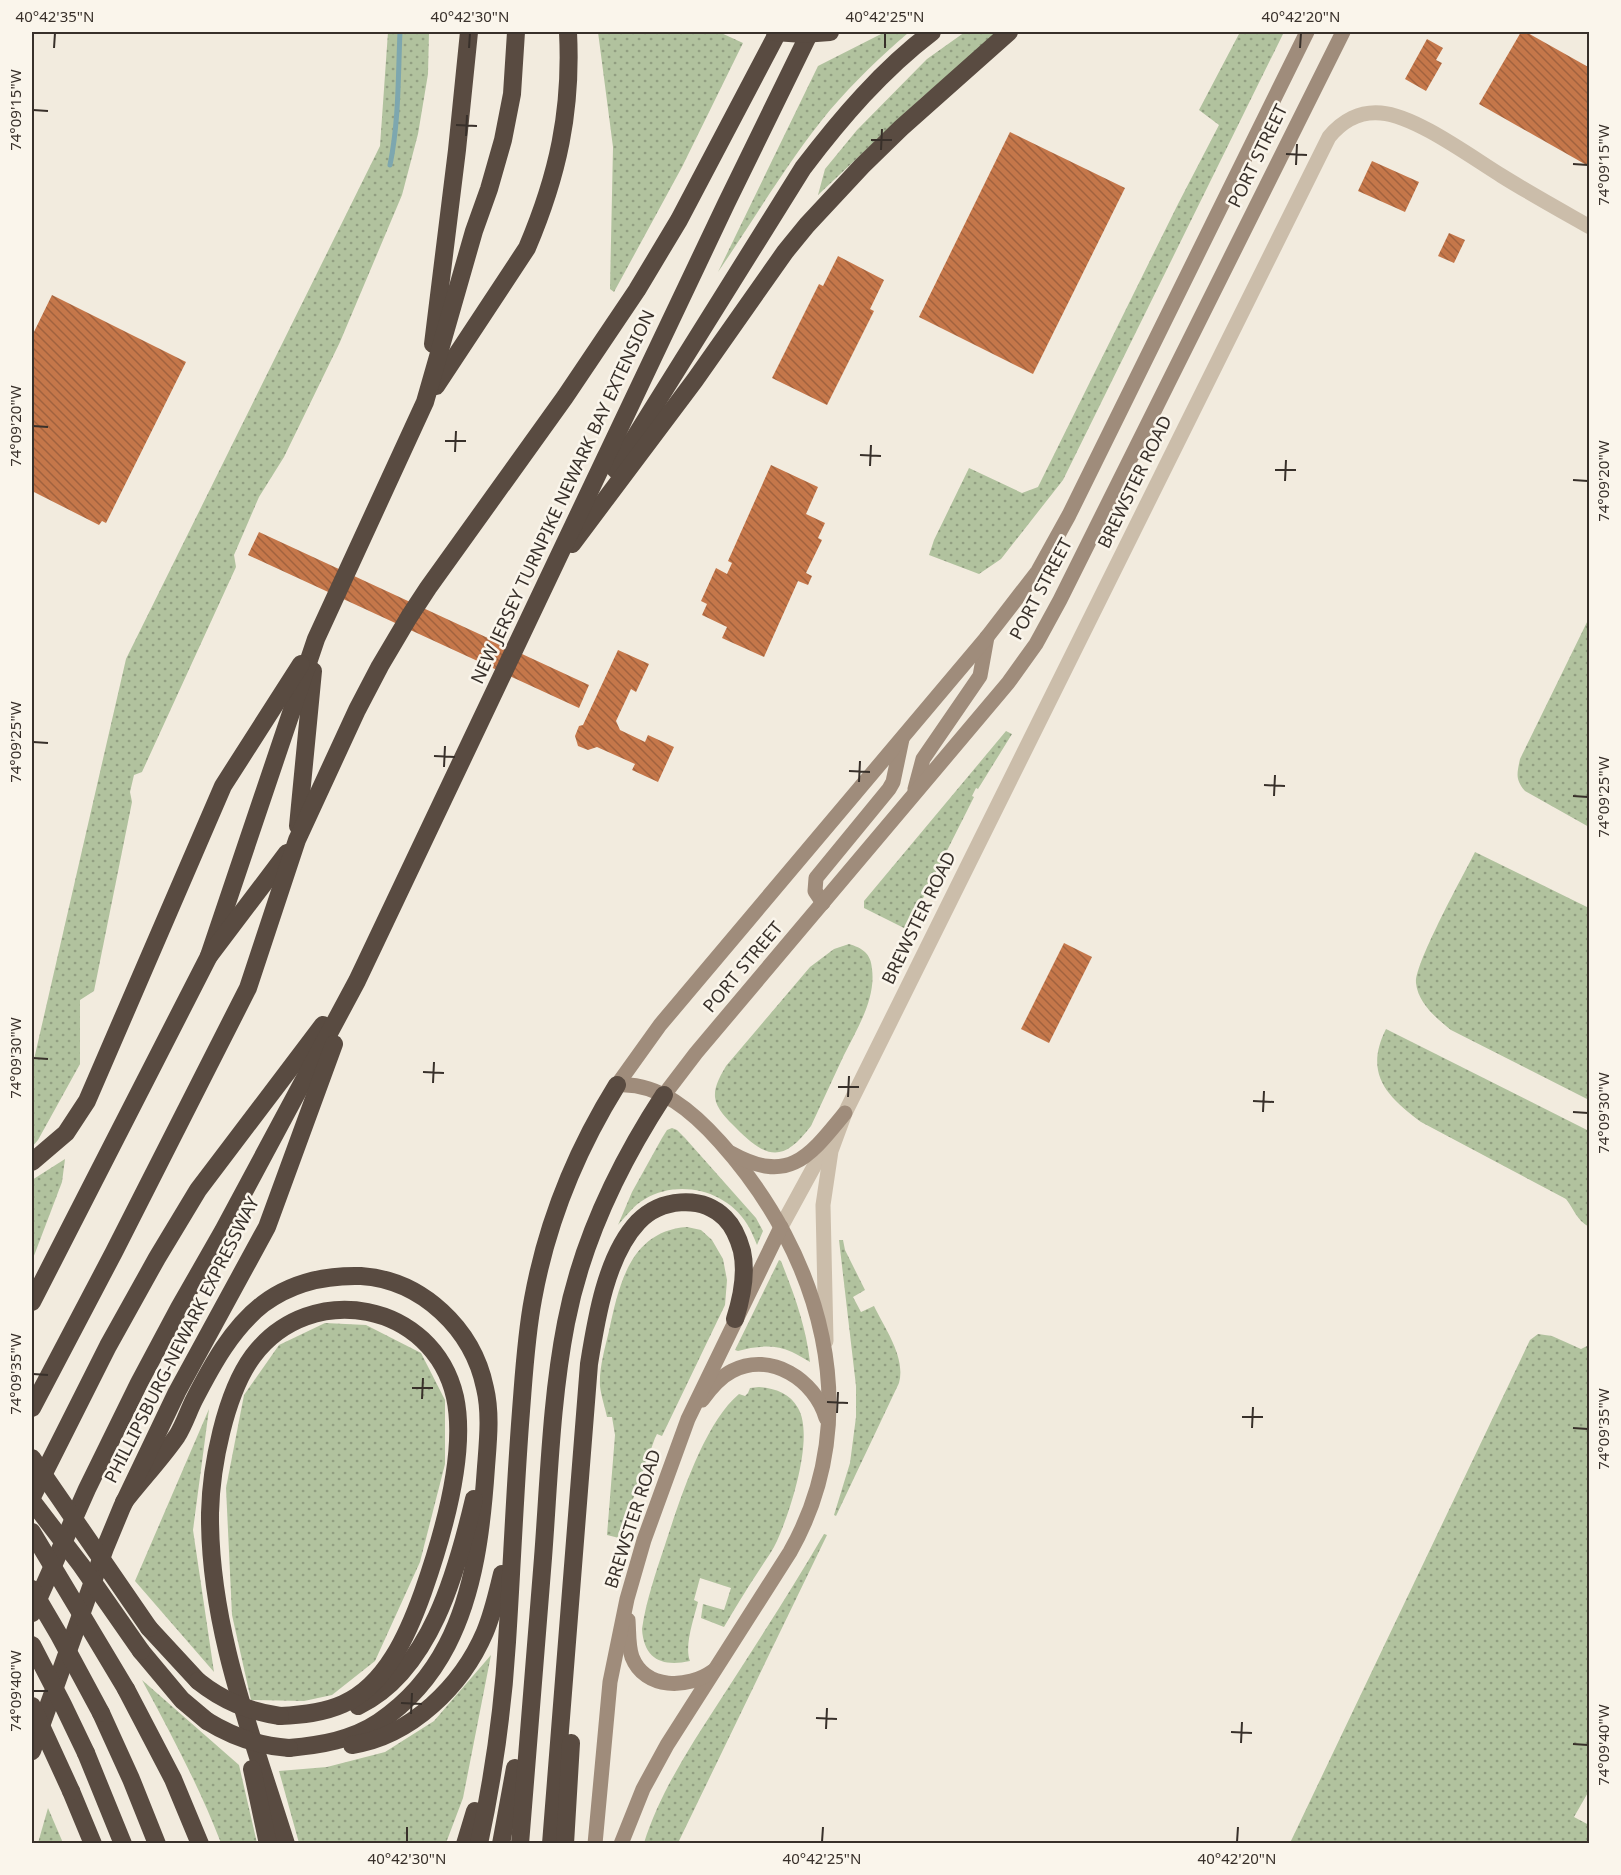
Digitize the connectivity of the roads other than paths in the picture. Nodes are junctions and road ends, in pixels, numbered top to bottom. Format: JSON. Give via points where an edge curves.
{"nodes":[{"id":1,"x":469,"y":32,"type":"edge"},
{"id":2,"x":516,"y":32,"type":"edge"},
{"id":3,"x":568,"y":32,"type":"edge"},
{"id":4,"x":777,"y":32,"type":"edge"},
{"id":5,"x":810,"y":32,"type":"edge"},
{"id":6,"x":830,"y":32,"type":"edge"},
{"id":7,"x":932,"y":32,"type":"edge"},
{"id":8,"x":1009,"y":32,"type":"edge"},
{"id":9,"x":1307,"y":32,"type":"edge"},
{"id":10,"x":1342,"y":32,"type":"edge"},
{"id":11,"x":1590,"y":227,"type":"edge"},
{"id":12,"x":425,"y":402,"type":"junction"},
{"id":13,"x":548,"y":577,"type":"junction"},
{"id":14,"x":987,"y":638,"type":"junction"},
{"id":15,"x":316,"y":639,"type":"junction"},
{"id":16,"x":903,"y":737,"type":"junction"},
{"id":17,"x":914,"y":796,"type":"junction"},
{"id":18,"x":297,"y":840,"type":"junction"},
{"id":19,"x":823,"y":903,"type":"junction"},
{"id":20,"x":209,"y":956,"type":"junction"},
{"id":21,"x":357,"y":981,"type":"junction"},
{"id":22,"x":618,"y":1085,"type":"junction"},
{"id":23,"x":664,"y":1095,"type":"junction"},
{"id":24,"x":845,"y":1113,"type":"junction"},
{"id":25,"x":728,"y":1150,"type":"junction"},
{"id":26,"x":32,"y":1162,"type":"edge"},
{"id":27,"x":781,"y":1227,"type":"junction"},
{"id":28,"x":32,"y":1302,"type":"edge"},
{"id":29,"x":735,"y":1319,"type":"junction"},
{"id":30,"x":827,"y":1362,"type":"junction"},
{"id":31,"x":32,"y":1408,"type":"edge"},
{"id":32,"x":488,"y":1418,"type":"junction"},
{"id":33,"x":688,"y":1419,"type":"junction"},
{"id":34,"x":829,"y":1427,"type":"junction"},
{"id":35,"x":32,"y":1458,"type":"edge"},
{"id":36,"x":515,"y":1480,"type":"junction"},
{"id":37,"x":32,"y":1499,"type":"edge"},
{"id":38,"x":124,"y":1502,"type":"junction"},
{"id":39,"x":32,"y":1532,"type":"edge"},
{"id":40,"x":574,"y":1536,"type":"junction"},
{"id":41,"x":32,"y":1588,"type":"edge"},
{"id":42,"x":627,"y":1599,"type":"junction"},
{"id":43,"x":32,"y":1613,"type":"edge"},
{"id":44,"x":538,"y":1618,"type":"junction"},
{"id":45,"x":32,"y":1645,"type":"edge"},
{"id":46,"x":229,"y":1663,"type":"junction"},
{"id":47,"x":716,"y":1668,"type":"junction"},
{"id":48,"x":32,"y":1706,"type":"edge"},
{"id":49,"x":500,"y":1707,"type":"junction"},
{"id":50,"x":280,"y":1716,"type":"junction"},
{"id":51,"x":289,"y":1748,"type":"junction"},
{"id":52,"x":32,"y":1751,"type":"edge"},
{"id":53,"x":71,"y":1791,"type":"junction"},
{"id":54,"x":88,"y":1844,"type":"edge"},
{"id":55,"x":93,"y":1844,"type":"edge"},
{"id":56,"x":123,"y":1844,"type":"edge"},
{"id":57,"x":157,"y":1844,"type":"edge"},
{"id":58,"x":200,"y":1844,"type":"edge"},
{"id":59,"x":268,"y":1844,"type":"edge"},
{"id":60,"x":286,"y":1844,"type":"edge"},
{"id":61,"x":465,"y":1844,"type":"edge"},
{"id":62,"x":479,"y":1844,"type":"edge"},
{"id":63,"x":501,"y":1844,"type":"edge"},
{"id":64,"x":520,"y":1844,"type":"edge"},
{"id":65,"x":551,"y":1844,"type":"edge"},
{"id":66,"x":566,"y":1844,"type":"edge"},
{"id":67,"x":595,"y":1844,"type":"edge"},
{"id":68,"x":621,"y":1844,"type":"edge"}],
"edges":[{"from":1,"to":12,"type":"highway"},
{"from":2,"to":12,"type":"highway","via":[[512,94],[503,140]]},
{"from":3,"to":12,"type":"highway","via":[[569,83],[562,138],[538,223],[527,248]]},
{"from":4,"to":6,"type":"highway","bridge":true},
{"from":4,"to":18,"type":"highway","name":"NEW JERSEY TURNPIKE NEWARK BAY EXTENSION","via":[[638,290],[403,626],[357,710]]},
{"from":5,"to":13,"type":"highway","name":"NEW JERSEY TURNPIKE NEWARK BAY EXTENSION"},
{"from":7,"to":13,"type":"highway","via":[[866,92],[804,168]]},
{"from":8,"to":13,"type":"highway","via":[[901,128],[807,225]]},
{"from":9,"to":14,"type":"main road","name":"PORT STREET","via":[[1055,541],[1038,571]]},
{"from":10,"to":17,"type":"main road","name":"PORT STREET","via":[[1036,644]]},
{"from":11,"to":24,"type":"street","name":"BREWSTER ROAD","via":[[1401,117],[1373,112],[1355,116],[1338,127],[1313,168]]},
{"from":12,"to":15,"type":"highway"},
{"from":13,"to":21,"type":"highway","name":"NEW JERSEY TURNPIKE NEWARK BAY EXTENSION"},
{"from":14,"to":16,"type":"main road","name":"PORT STREET"},
{"from":14,"to":17,"type":"main road","via":[[980,676],[923,759]]},
{"from":15,"to":18,"type":"highway"},
{"from":15,"to":20,"type":"highway"},
{"from":15,"to":26,"type":"highway","via":[[223,786],[87,1101],[66,1132]]},
{"from":16,"to":19,"type":"main road","via":[[890,789],[816,878],[815,891]]},
{"from":16,"to":22,"type":"main road","name":"PORT STREET","via":[[666,1018]]},
{"from":17,"to":19,"type":"main road","name":"PORT STREET"},
{"from":18,"to":20,"type":"highway"},
{"from":18,"to":31,"type":"highway","via":[[248,988]]},
{"from":19,"to":23,"type":"main road","name":"PORT STREET"},
{"from":20,"to":28,"type":"highway"},
{"from":21,"to":37,"type":"highway","via":[[198,1190],[108,1346]]},
{"from":21,"to":38,"type":"highway","name":"PHILLIPSBURG-NEWARK EXPRESSWAY","via":[[267,1227],[177,1392]]},
{"from":21,"to":43,"type":"highway","via":[[148,1365]]},
{"from":22,"to":23,"type":"main road","name":"BREWSTER ROAD","via":[[640,1086]]},
{"from":22,"to":36,"type":"highway","via":[[568,1178],[539,1271],[525,1350]]},
{"from":23,"to":25,"type":"main road","name":"BREWSTER ROAD"},
{"from":23,"to":44,"type":"highway","via":[[613,1183],[572,1297],[557,1390]]},
{"from":24,"to":25,"type":"main road","via":[[810,1152],[788,1166],[766,1167]]},
{"from":24,"to":27,"type":"street","name":"BREWSTER ROAD"},
{"from":24,"to":30,"type":"street","name":"BREWSTER ROAD","via":[[831,1151],[823,1205]]},
{"from":25,"to":27,"type":"main road","name":"BREWSTER ROAD"},
{"from":27,"to":29,"type":"main road","name":"BREWSTER ROAD"},
{"from":27,"to":30,"type":"main road","name":"BREWSTER ROAD","via":[[812,1294]]},
{"from":29,"to":33,"type":"main road","name":"BREWSTER ROAD"},
{"from":29,"to":40,"type":"highway","via":[[744,1262],[737,1238],[725,1218],[705,1206],[685,1202],[655,1209],[638,1221],[614,1262],[593,1341]]},
{"from":30,"to":34,"type":"main road","name":"BREWSTER ROAD"},
{"from":32,"to":38,"type":"highway","via":[[486,1390],[477,1360],[453,1323],[428,1300],[378,1278],[351,1276],[312,1281],[276,1296],[242,1324],[210,1370],[177,1435]]},
{"from":32,"to":50,"type":"highway","via":[[478,1482],[456,1560],[436,1617],[410,1662],[390,1685],[355,1707],[319,1717]]},
{"from":32,"to":51,"type":"highway","via":[[483,1500],[472,1572],[462,1610],[441,1658],[405,1701],[366,1730],[323,1744]]},
{"from":33,"to":34,"type":"main road","via":[[714,1384],[730,1372],[760,1365],[782,1369],[803,1382],[819,1399]]},
{"from":33,"to":42,"type":"main road","name":"BREWSTER ROAD","via":[[647,1529]]},
{"from":34,"to":47,"type":"main road","name":"BREWSTER ROAD","via":[[821,1475],[806,1522]]},
{"from":35,"to":50,"type":"highway","bridge":true,"via":[[149,1628],[180,1663],[220,1697],[255,1712]]},
{"from":36,"to":49,"type":"highway"},
{"from":36,"to":51,"type":"highway","via":[[504,1563],[491,1617],[470,1660],[449,1688],[408,1723],[378,1739],[330,1748]]},
{"from":37,"to":51,"type":"highway","bridge":true,"via":[[141,1651],[182,1700],[226,1732],[268,1746]]},
{"from":38,"to":52,"type":"highway","name":"PHILLIPSBURG-NEWARK EXPRESSWAY"},
{"from":39,"to":58,"type":"highway","bridge":true,"via":[[126,1689],[173,1779]]},
{"from":40,"to":65,"type":"highway"},
{"from":40,"to":66,"type":"highway"},
{"from":41,"to":57,"type":"highway","bridge":true,"via":[[101,1713]]},
{"from":42,"to":47,"type":"main road","via":[[631,1655],[640,1671],[656,1681],[676,1684],[699,1679]]},
{"from":42,"to":67,"type":"main road","name":"BREWSTER ROAD","via":[[608,1700]]},
{"from":44,"to":63,"type":"highway"},
{"from":44,"to":64,"type":"highway"},
{"from":45,"to":56,"type":"highway","bridge":true,"via":[[86,1753]]},
{"from":46,"to":50,"type":"highway","via":[[212,1565],[210,1511],[220,1442],[240,1378],[264,1344],[299,1319],[355,1309],[394,1320],[416,1333],[434,1352],[447,1373],[455,1398],[457,1453],[436,1551],[407,1631],[373,1682],[337,1706]]},
{"from":46,"to":59,"type":"highway"},
{"from":46,"to":60,"type":"highway"},
{"from":47,"to":68,"type":"main road","name":"BREWSTER ROAD","via":[[654,1766]]},
{"from":48,"to":53,"type":"highway","bridge":true},
{"from":49,"to":61,"type":"highway"},
{"from":49,"to":62,"type":"highway"},
{"from":53,"to":54,"type":"highway"},
{"from":53,"to":55,"type":"highway"}]}
